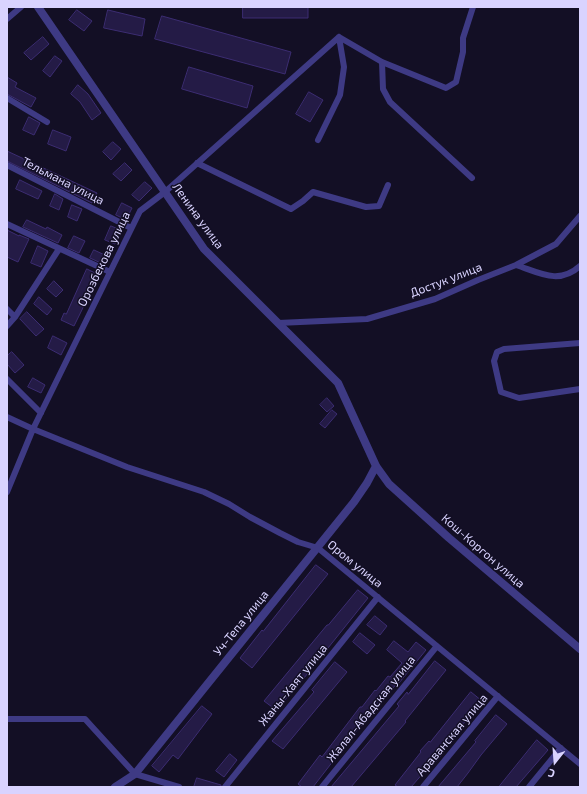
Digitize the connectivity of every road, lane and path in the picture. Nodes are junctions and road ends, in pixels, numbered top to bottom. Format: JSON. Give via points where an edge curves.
{"nodes":[{"id":1,"x":21,"y":7,"type":"edge"},
{"id":2,"x":38,"y":7,"type":"edge"},
{"id":3,"x":473,"y":7,"type":"edge"},
{"id":4,"x":7,"y":18,"type":"edge"},
{"id":5,"x":339,"y":37,"type":"junction"},
{"id":6,"x":382,"y":62,"type":"junction"},
{"id":7,"x":7,"y":98,"type":"edge"},
{"id":8,"x":47,"y":122,"type":"dead end"},
{"id":9,"x":318,"y":140,"type":"dead end"},
{"id":10,"x":197,"y":163,"type":"junction"},
{"id":11,"x":7,"y":165,"type":"edge"},
{"id":12,"x":472,"y":178,"type":"dead end"},
{"id":13,"x":388,"y":185,"type":"dead end"},
{"id":14,"x":165,"y":192,"type":"junction"},
{"id":15,"x":580,"y":216,"type":"edge"},
{"id":16,"x":7,"y":224,"type":"edge"},
{"id":17,"x":132,"y":228,"type":"junction"},
{"id":18,"x":59,"y":249,"type":"junction"},
{"id":19,"x":516,"y":265,"type":"junction"},
{"id":20,"x":580,"y":266,"type":"edge"},
{"id":21,"x":110,"y":272,"type":"junction"},
{"id":22,"x":7,"y":309,"type":"edge"},
{"id":23,"x":15,"y":317,"type":"junction"},
{"id":24,"x":278,"y":323,"type":"junction"},
{"id":25,"x":7,"y":326,"type":"edge"},
{"id":26,"x":580,"y":343,"type":"edge"},
{"id":27,"x":7,"y":379,"type":"edge"},
{"id":28,"x":580,"y":389,"type":"edge"},
{"id":29,"x":41,"y":413,"type":"junction"},
{"id":30,"x":7,"y":417,"type":"edge"},
{"id":31,"x":33,"y":429,"type":"junction"},
{"id":32,"x":376,"y":466,"type":"junction"},
{"id":33,"x":7,"y":492,"type":"edge"},
{"id":34,"x":318,"y":548,"type":"junction"},
{"id":35,"x":378,"y":597,"type":"junction"},
{"id":36,"x":437,"y":646,"type":"junction"},
{"id":37,"x":580,"y":649,"type":"edge"},
{"id":38,"x":498,"y":696,"type":"junction"},
{"id":39,"x":7,"y":719,"type":"edge"},
{"id":40,"x":561,"y":748,"type":"junction"},
{"id":41,"x":580,"y":764,"type":"edge"},
{"id":42,"x":135,"y":774,"type":"junction"},
{"id":43,"x":115,"y":787,"type":"edge"},
{"id":44,"x":179,"y":787,"type":"edge"},
{"id":45,"x":225,"y":787,"type":"edge"},
{"id":46,"x":322,"y":787,"type":"edge"},
{"id":47,"x":423,"y":787,"type":"edge"},
{"id":48,"x":529,"y":787,"type":"edge"}],
"edges":[{"from":1,"to":4,"type":"street"},
{"from":2,"to":14,"type":"street","name":"Ленина улица"},
{"from":3,"to":6,"type":"street","via":[[463,38],[463,52],[456,82],[446,88]]},
{"from":5,"to":6,"type":"street"},
{"from":5,"to":9,"type":"street","via":[[344,67],[340,95]]},
{"from":5,"to":10,"type":"street","name":"Орозбекова улица"},
{"from":6,"to":12,"type":"street","via":[[383,89],[390,102]]},
{"from":7,"to":8,"type":"street"},
{"from":10,"to":13,"type":"street","via":[[291,209],[313,192],[366,208],[380,206]]},
{"from":10,"to":14,"type":"street","name":"Орозбекова улица"},
{"from":11,"to":17,"type":"street","name":"Тельмана улица"},
{"from":14,"to":17,"type":"street","name":"Орозбекова улица","via":[[140,211]]},
{"from":14,"to":24,"type":"street","name":"Ленина улица","via":[[204,249]]},
{"from":15,"to":19,"type":"street","name":"Достук улица","via":[[556,244]]},
{"from":16,"to":18,"type":"street"},
{"from":17,"to":21,"type":"street","name":"Орозбекова улица"},
{"from":18,"to":21,"type":"street"},
{"from":18,"to":23,"type":"street"},
{"from":19,"to":20,"type":"street","via":[[543,275],[557,277],[572,273]]},
{"from":19,"to":24,"type":"street","name":"Достук улица","via":[[435,299],[366,319]]},
{"from":21,"to":29,"type":"street","name":"Орозбекова улица"},
{"from":22,"to":23,"type":"street"},
{"from":23,"to":25,"type":"street"},
{"from":24,"to":32,"type":"street","name":"Ленина улица","via":[[338,383]]},
{"from":26,"to":28,"type":"street","via":[[504,349],[497,352],[494,361],[501,392],[512,396],[519,398]]},
{"from":27,"to":29,"type":"street"},
{"from":29,"to":31,"type":"street","name":"Орозбекова улица"},
{"from":30,"to":31,"type":"street","name":"Ором улица"},
{"from":31,"to":33,"type":"street","name":"Орозбекова улица"},
{"from":31,"to":34,"type":"street","name":"Ором улица","via":[[127,467],[204,492],[298,542]]},
{"from":32,"to":34,"type":"street","name":"Уч-Тепа улица","via":[[354,502]]},
{"from":32,"to":37,"type":"street","name":"Кош-Коргон улица","via":[[389,484],[443,534]]},
{"from":34,"to":35,"type":"street","name":"Ором улица"},
{"from":34,"to":42,"type":"street","name":"Уч-Тепа улица"},
{"from":35,"to":36,"type":"street","name":"Ором улица"},
{"from":35,"to":45,"type":"street","name":"Жаны-Хаят улица"},
{"from":36,"to":38,"type":"street","name":"Ором улица"},
{"from":36,"to":46,"type":"street","name":"Жалал-Абадская улица"},
{"from":38,"to":40,"type":"street","name":"Ором улица"},
{"from":38,"to":47,"type":"street","name":"Араванская улица"},
{"from":39,"to":42,"type":"street","via":[[85,719]]},
{"from":40,"to":41,"type":"street","name":"Ором улица"},
{"from":40,"to":48,"type":"street"},
{"from":42,"to":43,"type":"street","name":"Уч-Тепа улица"},
{"from":42,"to":44,"type":"street"}]}
